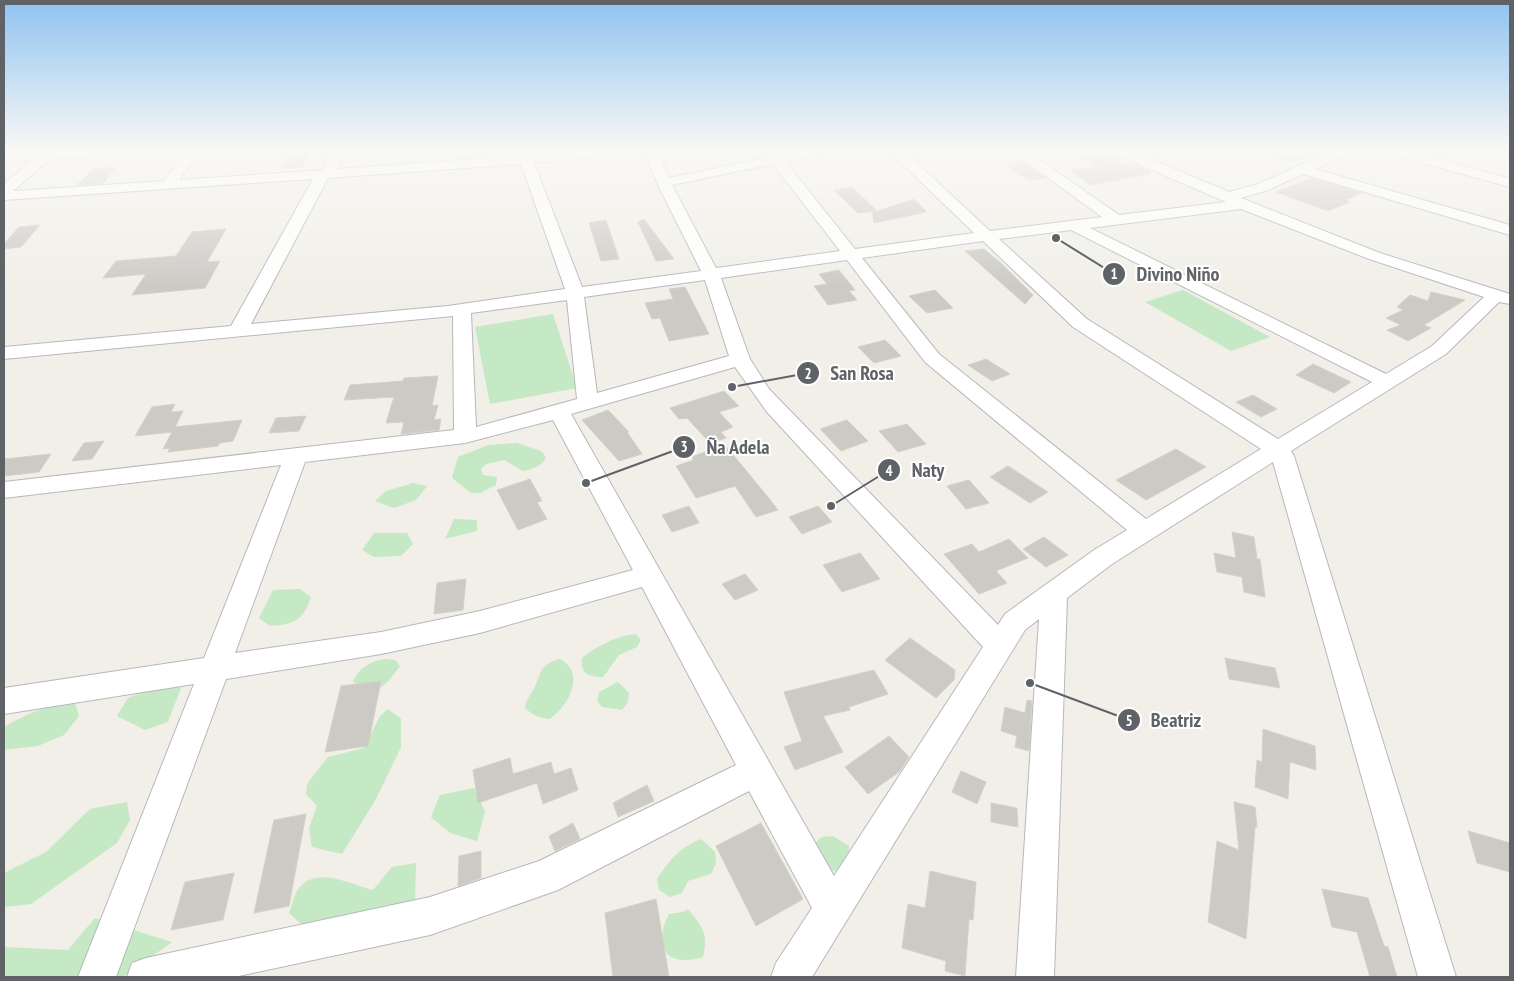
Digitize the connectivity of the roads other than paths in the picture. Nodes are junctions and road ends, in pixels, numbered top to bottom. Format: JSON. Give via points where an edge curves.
{"nodes":[{"id":1,"x":313,"y":197,"type":"edge"},
{"id":2,"x":539,"y":197,"type":"edge"},
{"id":3,"x":671,"y":197,"type":"edge"},
{"id":4,"x":806,"y":197,"type":"edge"},
{"id":5,"x":944,"y":197,"type":"edge"},
{"id":6,"x":1083,"y":197,"type":"edge"},
{"id":7,"x":1228,"y":197,"type":"edge"},
{"id":8,"x":1396,"y":197,"type":"edge"},
{"id":9,"x":1243,"y":204,"type":"junction"},
{"id":10,"x":1116,"y":220,"type":"junction"},
{"id":11,"x":1073,"y":225,"type":"junction"},
{"id":12,"x":1510,"y":230,"type":"edge"},
{"id":13,"x":986,"y":236,"type":"junction"},
{"id":14,"x":852,"y":254,"type":"junction"},
{"id":15,"x":711,"y":274,"type":"junction"},
{"id":16,"x":574,"y":293,"type":"junction"},
{"id":17,"x":1503,"y":297,"type":"edge"},
{"id":18,"x":462,"y":309,"type":"junction"},
{"id":19,"x":238,"y":331,"type":"junction"},
{"id":20,"x":4,"y":353,"type":"edge"},
{"id":21,"x":740,"y":359,"type":"junction"},
{"id":22,"x":1387,"y":382,"type":"junction"},
{"id":23,"x":588,"y":402,"type":"junction"},
{"id":24,"x":558,"y":411,"type":"junction"},
{"id":25,"x":465,"y":436,"type":"junction"},
{"id":26,"x":1277,"y":449,"type":"junction"},
{"id":27,"x":296,"y":456,"type":"junction"},
{"id":28,"x":4,"y":490,"type":"edge"},
{"id":29,"x":1145,"y":531,"type":"junction"},
{"id":30,"x":650,"y":575,"type":"junction"},
{"id":31,"x":1054,"y":593,"type":"junction"},
{"id":32,"x":999,"y":645,"type":"junction"},
{"id":33,"x":214,"y":669,"type":"junction"},
{"id":34,"x":4,"y":701,"type":"edge"},
{"id":35,"x":755,"y":772,"type":"junction"},
{"id":36,"x":832,"y":908,"type":"junction"},
{"id":37,"x":97,"y":977,"type":"edge"},
{"id":38,"x":146,"y":977,"type":"edge"},
{"id":39,"x":790,"y":977,"type":"edge"},
{"id":40,"x":1035,"y":977,"type":"edge"},
{"id":41,"x":1437,"y":977,"type":"edge"}],
"edges":[{"from":1,"to":19,"type":"street"},
{"from":2,"to":16,"type":"street"},
{"from":3,"to":15,"type":"street"},
{"from":4,"to":14,"type":"street"},
{"from":5,"to":13,"type":"street"},
{"from":6,"to":10,"type":"street"},
{"from":7,"to":9,"type":"street"},
{"from":8,"to":12,"type":"street"},
{"from":9,"to":10,"type":"street"},
{"from":9,"to":17,"type":"street","via":[[1359,249]]},
{"from":10,"to":11,"type":"street"},
{"from":11,"to":13,"type":"street"},
{"from":11,"to":22,"type":"street"},
{"from":13,"to":14,"type":"street"},
{"from":13,"to":26,"type":"street","via":[[1080,323]]},
{"from":14,"to":15,"type":"street"},
{"from":14,"to":29,"type":"street","via":[[932,358]]},
{"from":15,"to":16,"type":"street"},
{"from":15,"to":21,"type":"street"},
{"from":16,"to":18,"type":"street"},
{"from":16,"to":23,"type":"street"},
{"from":17,"to":22,"type":"street","via":[[1439,350]]},
{"from":18,"to":19,"type":"street"},
{"from":18,"to":25,"type":"street"},
{"from":19,"to":20,"type":"street"},
{"from":21,"to":23,"type":"street"},
{"from":21,"to":32,"type":"street","via":[[774,408]]},
{"from":22,"to":26,"type":"street"},
{"from":23,"to":24,"type":"street"},
{"from":24,"to":25,"type":"street"},
{"from":24,"to":30,"type":"street"},
{"from":25,"to":27,"type":"street"},
{"from":26,"to":29,"type":"street"},
{"from":26,"to":41,"type":"street","via":[[1283,456]]},
{"from":27,"to":28,"type":"street"},
{"from":27,"to":33,"type":"street"},
{"from":29,"to":31,"type":"street"},
{"from":30,"to":33,"type":"street","via":[[480,622],[381,643]]},
{"from":30,"to":35,"type":"street"},
{"from":31,"to":32,"type":"street","via":[[1015,622]]},
{"from":31,"to":40,"type":"street"},
{"from":32,"to":36,"type":"street"},
{"from":33,"to":34,"type":"street"},
{"from":33,"to":37,"type":"street"},
{"from":35,"to":36,"type":"street"},
{"from":35,"to":38,"type":"street","via":[[545,877],[430,916]]},
{"from":36,"to":39,"type":"street"}]}
